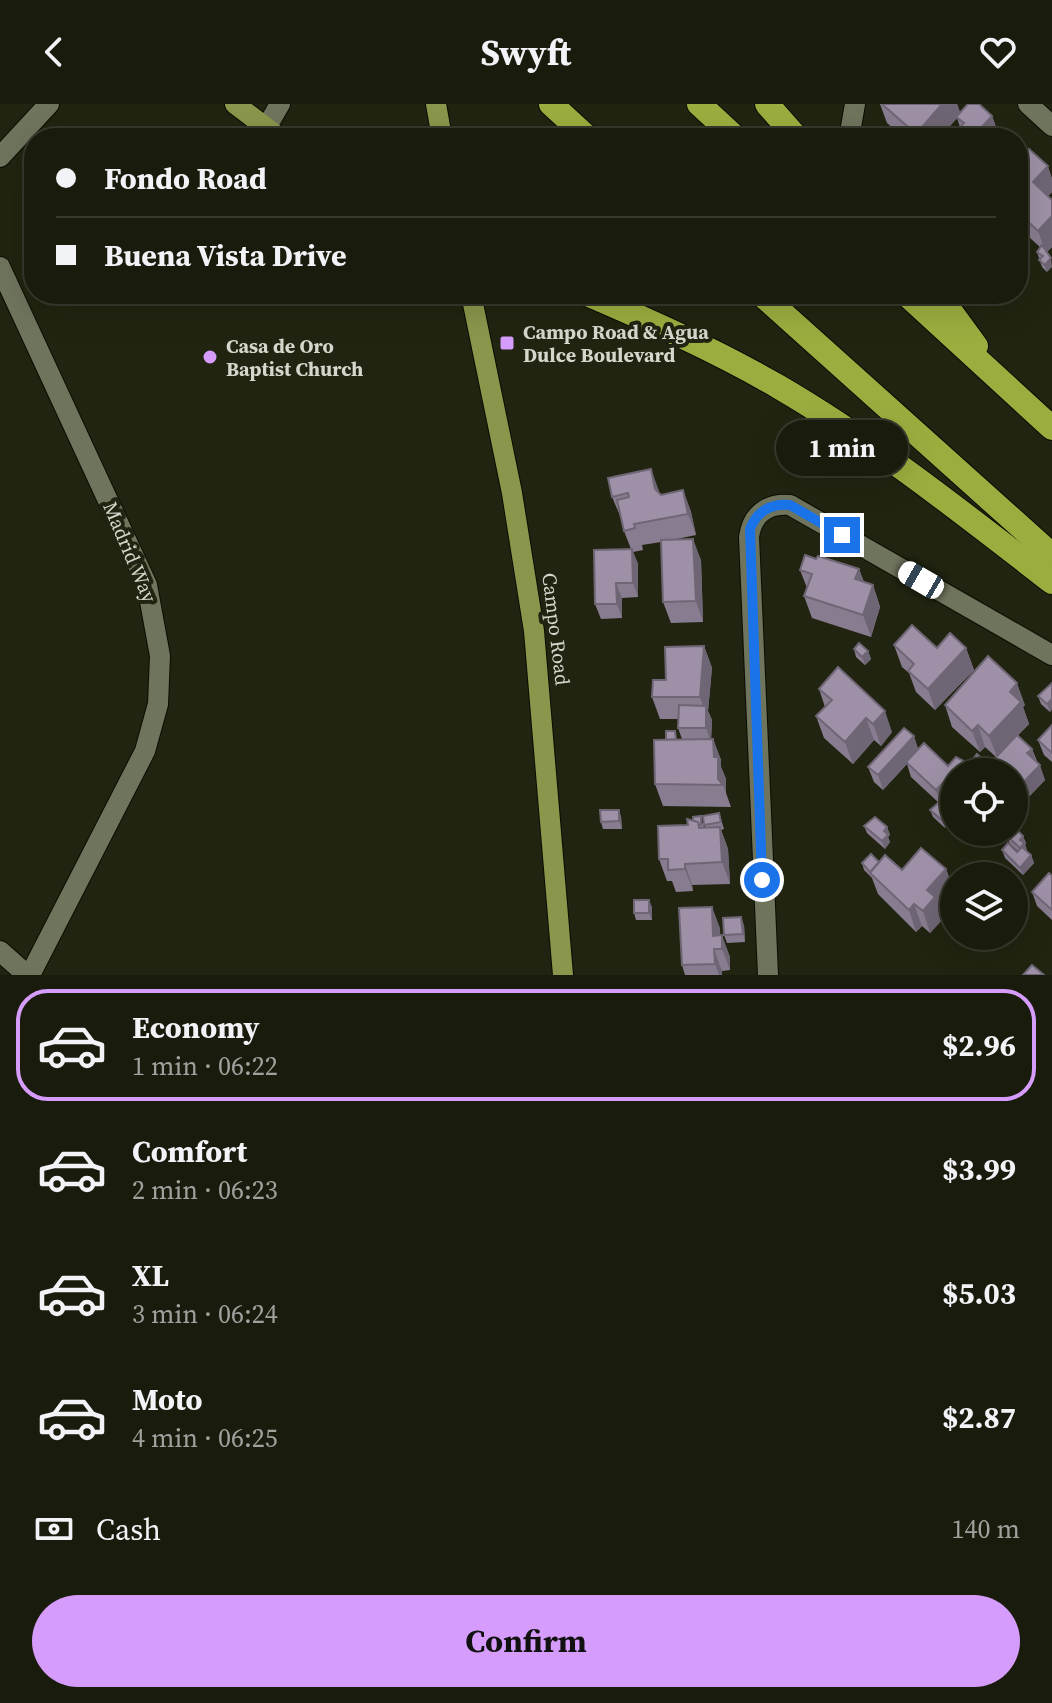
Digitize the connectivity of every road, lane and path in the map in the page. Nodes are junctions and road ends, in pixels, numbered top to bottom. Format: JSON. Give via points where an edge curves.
{"nodes":[{"id":1,"x":49,"y":104,"type":"edge"},
{"id":2,"x":235,"y":104,"type":"edge"},
{"id":3,"x":280,"y":104,"type":"edge"},
{"id":4,"x":436,"y":104,"type":"edge"},
{"id":5,"x":551,"y":104,"type":"edge"},
{"id":6,"x":699,"y":104,"type":"edge"},
{"id":7,"x":767,"y":104,"type":"edge"},
{"id":8,"x":855,"y":104,"type":"edge"},
{"id":9,"x":1028,"y":104,"type":"edge"},
{"id":10,"x":1052,"y":126,"type":"edge"},
{"id":11,"x":851,"y":127,"type":"dead end"},
{"id":12,"x":27,"y":128,"type":"edge"},
{"id":13,"x":266,"y":128,"type":"edge"},
{"id":14,"x":274,"y":128,"type":"edge"},
{"id":15,"x":440,"y":128,"type":"edge"},
{"id":16,"x":577,"y":128,"type":"edge"},
{"id":17,"x":725,"y":128,"type":"edge"},
{"id":18,"x":788,"y":128,"type":"edge"},
{"id":19,"x":24,"y":131,"type":"edge"},
{"id":20,"x":0,"y":157,"type":"edge"},
{"id":21,"x":0,"y":267,"type":"edge"},
{"id":22,"x":473,"y":304,"type":"edge"},
{"id":23,"x":610,"y":304,"type":"edge"},
{"id":24,"x":772,"y":304,"type":"edge"},
{"id":25,"x":917,"y":304,"type":"edge"},
{"id":26,"x":945,"y":304,"type":"edge"},
{"id":27,"x":998,"y":378,"type":"junction"},
{"id":28,"x":1052,"y":428,"type":"edge"},
{"id":29,"x":1052,"y":555,"type":"edge"},
{"id":30,"x":1052,"y":582,"type":"edge"},
{"id":31,"x":1052,"y":655,"type":"edge"},
{"id":32,"x":0,"y":951,"type":"edge"},
{"id":33,"x":29,"y":975,"type":"edge"},
{"id":34,"x":563,"y":975,"type":"edge"},
{"id":35,"x":768,"y":975,"type":"edge"}],
"edges":[{"from":1,"to":12,"type":"street"},
{"from":2,"to":13,"type":"main road"},
{"from":3,"to":14,"type":"street"},
{"from":4,"to":15,"type":"main road"},
{"from":5,"to":16,"type":"highway"},
{"from":6,"to":17,"type":"highway"},
{"from":7,"to":18,"type":"highway"},
{"from":8,"to":11,"type":"street"},
{"from":9,"to":10,"type":"street"},
{"from":19,"to":20,"type":"street"},
{"from":21,"to":33,"type":"street","name":"Madrid Way","via":[[138,562],[154,608],[160,656],[158,704],[145,751]]},
{"from":22,"to":34,"type":"main road","name":"Campo Road","via":[[534,631]]},
{"from":23,"to":30,"type":"highway","via":[[781,388],[931,489]]},
{"from":24,"to":29,"type":"highway"},
{"from":25,"to":27,"type":"highway"},
{"from":26,"to":27,"type":"highway"},
{"from":27,"to":28,"type":"highway"},
{"from":31,"to":35,"type":"street","via":[[790,505],[764,509],[753,521],[749,537]]},
{"from":32,"to":33,"type":"street"}]}
